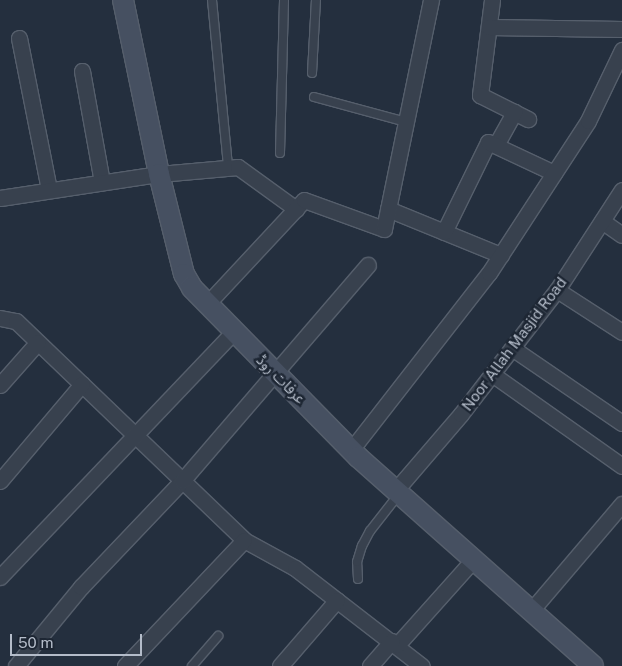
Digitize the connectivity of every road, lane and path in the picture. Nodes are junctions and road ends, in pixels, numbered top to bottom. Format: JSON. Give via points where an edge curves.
{"nodes":[{"id":1,"x":124,"y":0,"type":"edge"},
{"id":2,"x":212,"y":0,"type":"edge"},
{"id":3,"x":284,"y":0,"type":"edge"},
{"id":4,"x":316,"y":0,"type":"edge"},
{"id":5,"x":431,"y":0,"type":"edge"},
{"id":6,"x":492,"y":0,"type":"edge"},
{"id":7,"x":489,"y":27,"type":"junction"},
{"id":8,"x":622,"y":29,"type":"edge"},
{"id":9,"x":19,"y":38,"type":"dead end"},
{"id":10,"x":622,"y":50,"type":"edge"},
{"id":11,"x":82,"y":71,"type":"dead end"},
{"id":12,"x":312,"y":73,"type":"dead end"},
{"id":13,"x":314,"y":97,"type":"dead end"},
{"id":14,"x":514,"y":112,"type":"junction"},
{"id":15,"x":528,"y":119,"type":"dead end"},
{"id":16,"x":406,"y":122,"type":"junction"},
{"id":17,"x":496,"y":146,"type":"junction"},
{"id":18,"x":280,"y":153,"type":"dead end"},
{"id":19,"x":228,"y":167,"type":"junction"},
{"id":20,"x":554,"y":173,"type":"junction"},
{"id":21,"x":160,"y":174,"type":"junction"},
{"id":22,"x":102,"y":182,"type":"junction"},
{"id":23,"x":49,"y":190,"type":"junction"},
{"id":24,"x":622,"y":190,"type":"edge"},
{"id":25,"x":0,"y":198,"type":"edge"},
{"id":26,"x":296,"y":209,"type":"junction"},
{"id":27,"x":388,"y":209,"type":"junction"},
{"id":28,"x":602,"y":220,"type":"junction"},
{"id":29,"x":444,"y":232,"type":"junction"},
{"id":30,"x":622,"y":235,"type":"edge"},
{"id":31,"x":501,"y":255,"type":"junction"},
{"id":32,"x":368,"y":265,"type":"dead end"},
{"id":33,"x":556,"y":290,"type":"junction"},
{"id":34,"x":207,"y":304,"type":"junction"},
{"id":35,"x":0,"y":318,"type":"edge"},
{"id":36,"x":234,"y":331,"type":"junction"},
{"id":37,"x":622,"y":332,"type":"edge"},
{"id":38,"x":38,"y":342,"type":"junction"},
{"id":39,"x":512,"y":348,"type":"junction"},
{"id":40,"x":274,"y":372,"type":"junction"},
{"id":41,"x":492,"y":374,"type":"junction"},
{"id":42,"x":82,"y":384,"type":"junction"},
{"id":43,"x":0,"y":385,"type":"edge"},
{"id":44,"x":622,"y":423,"type":"edge"},
{"id":45,"x":134,"y":435,"type":"junction"},
{"id":46,"x":351,"y":450,"type":"junction"},
{"id":47,"x":622,"y":466,"type":"edge"},
{"id":48,"x":0,"y":481,"type":"edge"},
{"id":49,"x":182,"y":481,"type":"junction"},
{"id":50,"x":397,"y":493,"type":"junction"},
{"id":51,"x":622,"y":504,"type":"edge"},
{"id":52,"x":244,"y":540,"type":"junction"},
{"id":53,"x":472,"y":560,"type":"junction"},
{"id":54,"x":0,"y":578,"type":"edge"},
{"id":55,"x":358,"y":579,"type":"dead end"},
{"id":56,"x":337,"y":600,"type":"junction"},
{"id":57,"x":530,"y":612,"type":"junction"},
{"id":58,"x":218,"y":636,"type":"dead end"},
{"id":59,"x":394,"y":643,"type":"junction"},
{"id":60,"x":16,"y":666,"type":"edge"},
{"id":61,"x":125,"y":666,"type":"edge"},
{"id":62,"x":192,"y":666,"type":"edge"},
{"id":63,"x":280,"y":666,"type":"edge"},
{"id":64,"x":370,"y":666,"type":"edge"},
{"id":65,"x":422,"y":666,"type":"edge"},
{"id":66,"x":593,"y":666,"type":"edge"}],
"edges":[{"from":1,"to":21,"type":"street","name":"عرفات روڈ"},
{"from":2,"to":19,"type":"lane"},
{"from":3,"to":18,"type":"lane"},
{"from":4,"to":12,"type":"lane"},
{"from":5,"to":16,"type":"street"},
{"from":6,"to":7,"type":"street"},
{"from":7,"to":8,"type":"street"},
{"from":7,"to":14,"type":"street","via":[[480,95]]},
{"from":9,"to":23,"type":"street"},
{"from":10,"to":20,"type":"street","via":[[588,120]]},
{"from":11,"to":22,"type":"street"},
{"from":13,"to":16,"type":"lane"},
{"from":14,"to":15,"type":"street"},
{"from":14,"to":17,"type":"street"},
{"from":16,"to":27,"type":"street"},
{"from":17,"to":20,"type":"street"},
{"from":17,"to":29,"type":"street","via":[[488,142]]},
{"from":19,"to":21,"type":"street"},
{"from":19,"to":26,"type":"street","via":[[238,167]]},
{"from":20,"to":31,"type":"street"},
{"from":21,"to":22,"type":"street"},
{"from":21,"to":34,"type":"street","name":"عرفات روڈ","via":[[184,274]]},
{"from":22,"to":23,"type":"street"},
{"from":23,"to":25,"type":"street"},
{"from":24,"to":28,"type":"street","name":"Noor Allah Masjid Road"},
{"from":26,"to":27,"type":"street","via":[[304,200],[384,229]]},
{"from":26,"to":34,"type":"street"},
{"from":27,"to":29,"type":"street"},
{"from":28,"to":30,"type":"street"},
{"from":28,"to":33,"type":"street","name":"Noor Allah Masjid Road"},
{"from":29,"to":31,"type":"street"},
{"from":31,"to":46,"type":"street"},
{"from":32,"to":40,"type":"street"},
{"from":33,"to":37,"type":"street"},
{"from":33,"to":39,"type":"street","name":"Noor Allah Masjid Road"},
{"from":34,"to":36,"type":"street","name":"عرفات روڈ"},
{"from":35,"to":38,"type":"street","via":[[16,321]]},
{"from":36,"to":40,"type":"street","name":"عرفات روڈ"},
{"from":36,"to":45,"type":"street"},
{"from":38,"to":42,"type":"street"},
{"from":38,"to":43,"type":"street"},
{"from":39,"to":41,"type":"street","name":"Noor Allah Masjid Road"},
{"from":39,"to":44,"type":"street"},
{"from":40,"to":46,"type":"street","name":"عرفات روڈ"},
{"from":40,"to":49,"type":"street"},
{"from":41,"to":47,"type":"street"},
{"from":41,"to":50,"type":"street","name":"Noor Allah Masjid Road"},
{"from":42,"to":45,"type":"street"},
{"from":42,"to":48,"type":"street"},
{"from":45,"to":49,"type":"street"},
{"from":45,"to":54,"type":"street"},
{"from":46,"to":50,"type":"street","name":"عرفات روڈ"},
{"from":49,"to":52,"type":"street"},
{"from":49,"to":60,"type":"street","via":[[81,588]]},
{"from":50,"to":53,"type":"street","name":"عرفات روڈ"},
{"from":50,"to":55,"type":"lane","via":[[362,546],[357,562]]},
{"from":51,"to":57,"type":"street"},
{"from":52,"to":56,"type":"street","via":[[295,568]]},
{"from":52,"to":61,"type":"street"},
{"from":53,"to":57,"type":"street","name":"عرفات روڈ"},
{"from":53,"to":59,"type":"street"},
{"from":56,"to":59,"type":"street"},
{"from":56,"to":63,"type":"street"},
{"from":57,"to":66,"type":"street","name":"عرفات روڈ"},
{"from":58,"to":62,"type":"lane"},
{"from":59,"to":64,"type":"street"},
{"from":59,"to":65,"type":"street"}]}
